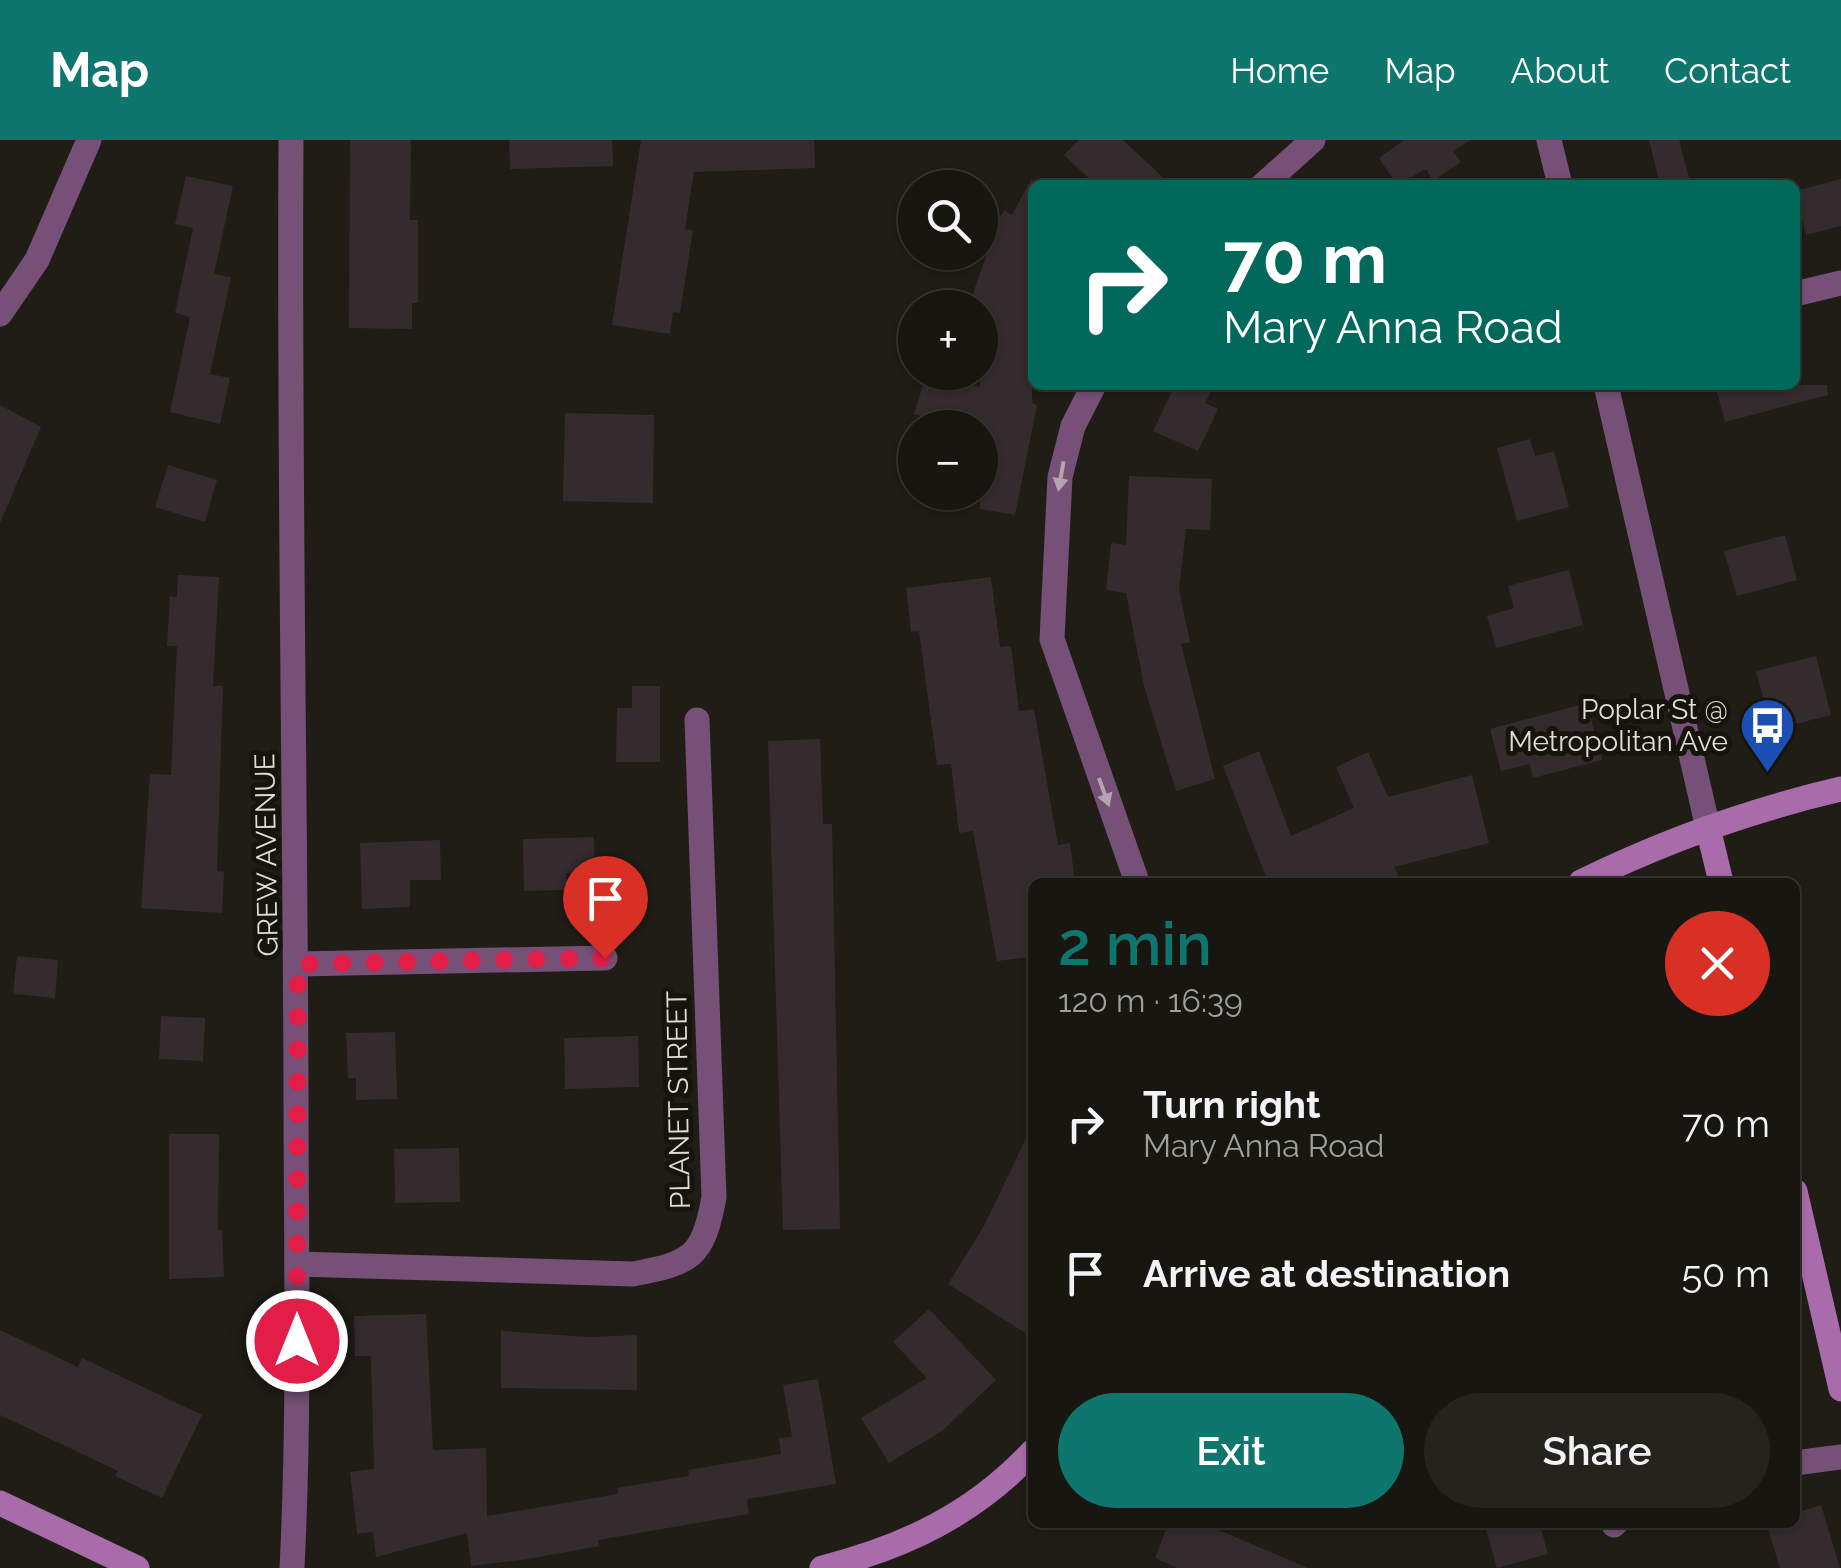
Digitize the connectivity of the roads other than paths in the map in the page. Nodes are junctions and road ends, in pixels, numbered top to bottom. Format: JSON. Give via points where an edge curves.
{"nodes":[{"id":1,"x":89,"y":140,"type":"edge"},
{"id":2,"x":291,"y":140,"type":"edge"},
{"id":3,"x":1314,"y":140,"type":"edge"},
{"id":4,"x":1550,"y":140,"type":"edge"},
{"id":5,"x":1269,"y":180,"type":"edge"},
{"id":6,"x":1559,"y":180,"type":"edge"},
{"id":7,"x":1841,"y":283,"type":"edge"},
{"id":8,"x":1800,"y":293,"type":"edge"},
{"id":9,"x":0,"y":314,"type":"edge"},
{"id":10,"x":1091,"y":390,"type":"edge"},
{"id":11,"x":1607,"y":390,"type":"edge"},
{"id":12,"x":696,"y":720,"type":"dead end"},
{"id":13,"x":1841,"y":789,"type":"edge"},
{"id":14,"x":1708,"y":828,"type":"junction"},
{"id":15,"x":1136,"y":878,"type":"edge"},
{"id":16,"x":1589,"y":878,"type":"edge"},
{"id":17,"x":1720,"y":878,"type":"edge"},
{"id":18,"x":605,"y":958,"type":"dead end"},
{"id":19,"x":298,"y":964,"type":"junction"},
{"id":20,"x":1800,"y":1212,"type":"edge"},
{"id":21,"x":297,"y":1264,"type":"junction"},
{"id":22,"x":1841,"y":1389,"type":"edge"},
{"id":23,"x":1028,"y":1456,"type":"edge"},
{"id":24,"x":1841,"y":1457,"type":"edge"},
{"id":25,"x":1800,"y":1463,"type":"edge"},
{"id":26,"x":0,"y":1503,"type":"edge"},
{"id":27,"x":864,"y":1563,"type":"edge"},
{"id":28,"x":137,"y":1568,"type":"edge"},
{"id":29,"x":292,"y":1568,"type":"edge"},
{"id":30,"x":822,"y":1568,"type":"edge"}],
"edges":[{"from":1,"to":9,"type":"street","via":[[37,260]]},
{"from":2,"to":19,"type":"street","name":"GREW AVENUE"},
{"from":3,"to":5,"type":"street"},
{"from":4,"to":6,"type":"street"},
{"from":7,"to":8,"type":"street"},
{"from":10,"to":15,"type":"street","one_way":true,"via":[[1073,426],[1060,477],[1052,639]]},
{"from":11,"to":14,"type":"street"},
{"from":12,"to":21,"type":"street","name":"PLANET STREET","via":[[714,1198],[707,1235],[681,1265],[633,1274]]},
{"from":13,"to":14,"type":"street"},
{"from":14,"to":16,"type":"street"},
{"from":14,"to":17,"type":"street"},
{"from":18,"to":19,"type":"street"},
{"from":19,"to":21,"type":"street","name":"GREW AVENUE"},
{"from":20,"to":22,"type":"street"},
{"from":21,"to":29,"type":"street","name":"GREW AVENUE"},
{"from":23,"to":27,"type":"street","via":[[943,1526]]},
{"from":24,"to":25,"type":"street"},
{"from":26,"to":28,"type":"street"},
{"from":27,"to":30,"type":"street"}]}
